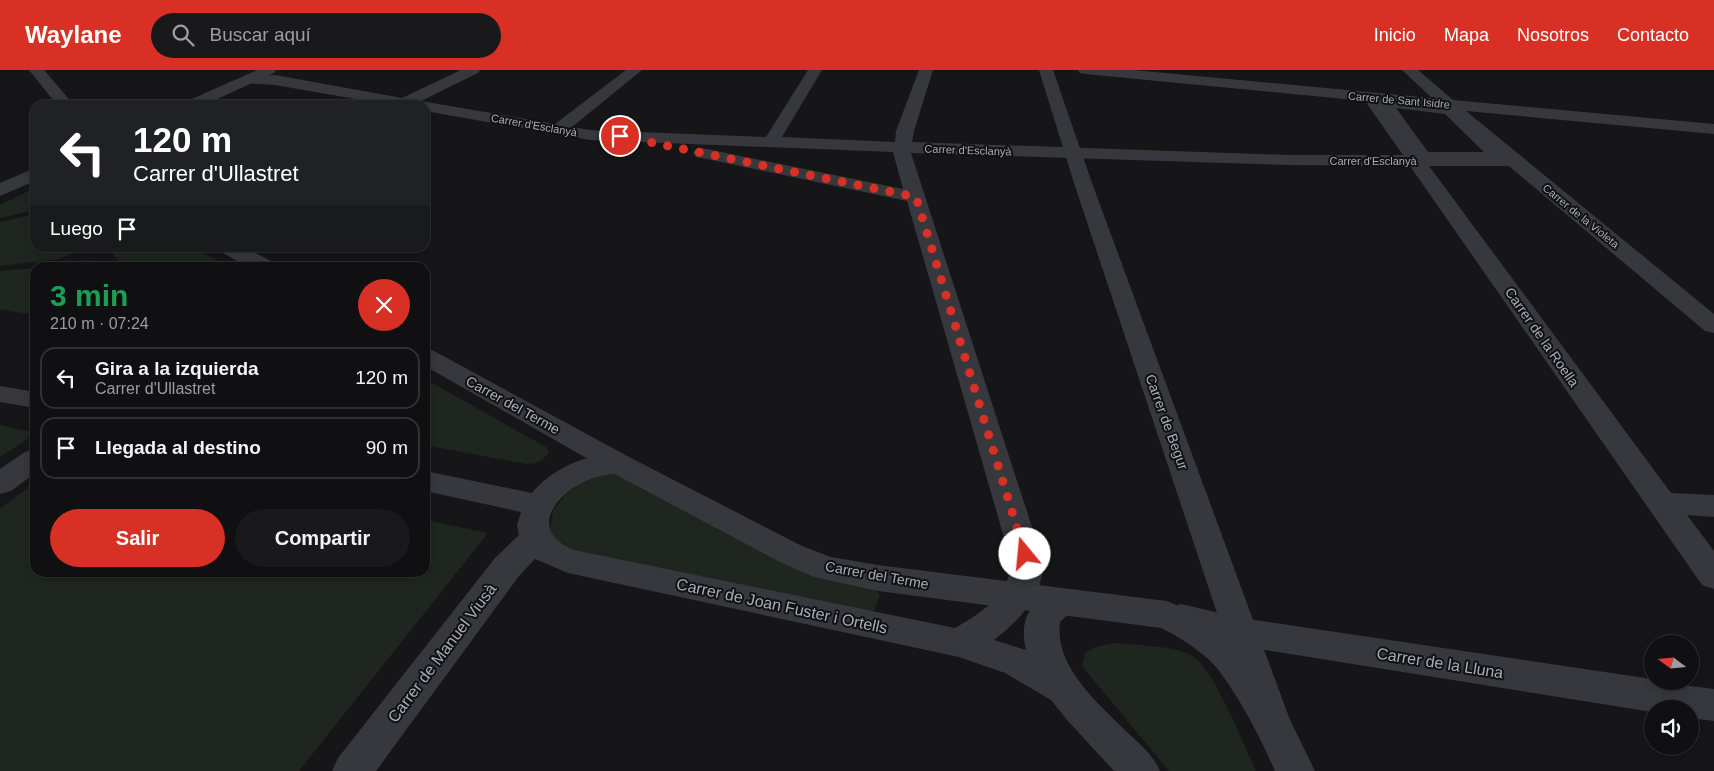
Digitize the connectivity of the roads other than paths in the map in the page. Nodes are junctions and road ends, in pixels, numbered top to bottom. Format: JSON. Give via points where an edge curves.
{"nodes":[{"id":1,"x":36,"y":70,"type":"edge"},
{"id":2,"x":269,"y":70,"type":"edge"},
{"id":3,"x":473,"y":70,"type":"edge"},
{"id":4,"x":634,"y":70,"type":"edge"},
{"id":5,"x":815,"y":70,"type":"edge"},
{"id":6,"x":926,"y":70,"type":"edge"},
{"id":7,"x":1046,"y":70,"type":"edge"},
{"id":8,"x":1085,"y":70,"type":"edge"},
{"id":9,"x":1409,"y":70,"type":"edge"},
{"id":10,"x":247,"y":80,"type":"junction"},
{"id":11,"x":62,"y":100,"type":"edge"},
{"id":12,"x":202,"y":100,"type":"edge"},
{"id":13,"x":388,"y":100,"type":"edge"},
{"id":14,"x":417,"y":100,"type":"edge"},
{"id":15,"x":1378,"y":100,"type":"junction"},
{"id":16,"x":1450,"y":105,"type":"junction"},
{"id":17,"x":430,"y":107,"type":"edge"},
{"id":18,"x":1714,"y":129,"type":"edge"},
{"id":19,"x":557,"y":130,"type":"junction"},
{"id":20,"x":620,"y":136,"type":"junction"},
{"id":21,"x":770,"y":142,"type":"junction"},
{"id":22,"x":902,"y":148,"type":"junction"},
{"id":23,"x":1075,"y":154,"type":"junction"},
{"id":24,"x":1416,"y":161,"type":"junction"},
{"id":25,"x":1514,"y":161,"type":"junction"},
{"id":26,"x":30,"y":176,"type":"edge"},
{"id":27,"x":0,"y":190,"type":"edge"},
{"id":28,"x":916,"y":197,"type":"junction"},
{"id":29,"x":238,"y":252,"type":"edge"},
{"id":30,"x":256,"y":262,"type":"edge"},
{"id":31,"x":1714,"y":326,"type":"edge"},
{"id":32,"x":430,"y":359,"type":"edge"},
{"id":33,"x":0,"y":394,"type":"edge"},
{"id":34,"x":30,"y":399,"type":"edge"},
{"id":35,"x":30,"y":463,"type":"edge"},
{"id":36,"x":619,"y":464,"type":"junction"},
{"id":37,"x":430,"y":483,"type":"edge"},
{"id":38,"x":0,"y":484,"type":"edge"},
{"id":39,"x":1661,"y":503,"type":"junction"},
{"id":40,"x":1714,"y":506,"type":"edge"},
{"id":41,"x":537,"y":521,"type":"junction"},
{"id":42,"x":1714,"y":576,"type":"edge"},
{"id":43,"x":1016,"y":596,"type":"junction"},
{"id":44,"x":1061,"y":601,"type":"junction"},
{"id":45,"x":1167,"y":615,"type":"junction"},
{"id":46,"x":1241,"y":632,"type":"junction"},
{"id":47,"x":959,"y":643,"type":"junction"},
{"id":48,"x":1063,"y":688,"type":"junction"},
{"id":49,"x":1714,"y":705,"type":"edge"},
{"id":50,"x":1272,"y":722,"type":"junction"},
{"id":51,"x":352,"y":771,"type":"edge"},
{"id":52,"x":1140,"y":771,"type":"edge"},
{"id":53,"x":1295,"y":771,"type":"edge"}],
"edges":[{"from":1,"to":11,"type":"street"},
{"from":2,"to":10,"type":"street"},
{"from":3,"to":14,"type":"street"},
{"from":4,"to":19,"type":"street"},
{"from":5,"to":21,"type":"street"},
{"from":6,"to":22,"type":"street"},
{"from":7,"to":23,"type":"street","name":"Carrer de Begur"},
{"from":8,"to":15,"type":"street","name":"Carrer de Sant Isidre"},
{"from":9,"to":16,"type":"street","name":"Carrer de la Violeta"},
{"from":10,"to":12,"type":"street"},
{"from":10,"to":13,"type":"street","via":[[275,80]]},
{"from":15,"to":15,"type":"street","via":[[1451,111],[1500,157],[1423,157]]},
{"from":15,"to":16,"type":"street","name":"Carrer de Sant Isidre"},
{"from":15,"to":24,"type":"street","name":"Carrer de la Roella"},
{"from":16,"to":18,"type":"street","name":"Carrer de Sant Isidre"},
{"from":16,"to":25,"type":"street","name":"Carrer de la Violeta"},
{"from":17,"to":19,"type":"street","name":"Carrer d'Esclanyà"},
{"from":19,"to":20,"type":"street","name":"Carrer d'Esclanyà"},
{"from":20,"to":21,"type":"street","name":"Carrer d'Esclanyà"},
{"from":20,"to":28,"type":"street"},
{"from":21,"to":22,"type":"street","name":"Carrer d'Esclanyà"},
{"from":22,"to":23,"type":"street","name":"Carrer d'Esclanyà"},
{"from":22,"to":28,"type":"street"},
{"from":23,"to":24,"type":"street","name":"Carrer d'Esclanyà"},
{"from":23,"to":46,"type":"street","name":"Carrer de Begur"},
{"from":24,"to":25,"type":"street","name":"Carrer d'Esclanyà"},
{"from":24,"to":39,"type":"street","name":"Carrer de la Roella"},
{"from":25,"to":31,"type":"street","name":"Carrer de la Violeta"},
{"from":26,"to":27,"type":"street"},
{"from":28,"to":43,"type":"street","via":[[1025,554],[1026,574]]},
{"from":29,"to":30,"type":"street"},
{"from":32,"to":36,"type":"street","name":"Carrer del Terme"},
{"from":33,"to":34,"type":"street"},
{"from":35,"to":38,"type":"street"},
{"from":36,"to":41,"type":"street","via":[[574,474],[545,496]]},
{"from":36,"to":43,"type":"street","name":"Carrer del Terme","via":[[791,554],[826,568]]},
{"from":37,"to":41,"type":"street"},
{"from":39,"to":40,"type":"street"},
{"from":39,"to":42,"type":"street","name":"Carrer de la Roella"},
{"from":41,"to":47,"type":"street","name":"Carrer de Joan Fuster i Ortells","via":[[541,546],[568,561]]},
{"from":41,"to":51,"type":"street","name":"Carrer de Manuel Viusà","via":[[507,567]]},
{"from":43,"to":44,"type":"street","name":"Carrer del Terme"},
{"from":43,"to":47,"type":"street","via":[[1002,614]]},
{"from":44,"to":45,"type":"street","name":"Carrer del Terme"},
{"from":44,"to":48,"type":"street","via":[[1043,616],[1041,638],[1047,659]]},
{"from":45,"to":46,"type":"street","name":"Carrer de la Lluna"},
{"from":45,"to":50,"type":"street","name":"Carrer del Terme","via":[[1194,628],[1232,660]]},
{"from":46,"to":49,"type":"street","name":"Carrer de la Lluna"},
{"from":46,"to":50,"type":"street","name":"Carrer de Begur"},
{"from":47,"to":48,"type":"street","name":"Carrer de Joan Fuster i Ortells","via":[[1017,662]]},
{"from":48,"to":52,"type":"street"},
{"from":50,"to":53,"type":"street","name":"Carrer de Begur"}]}
